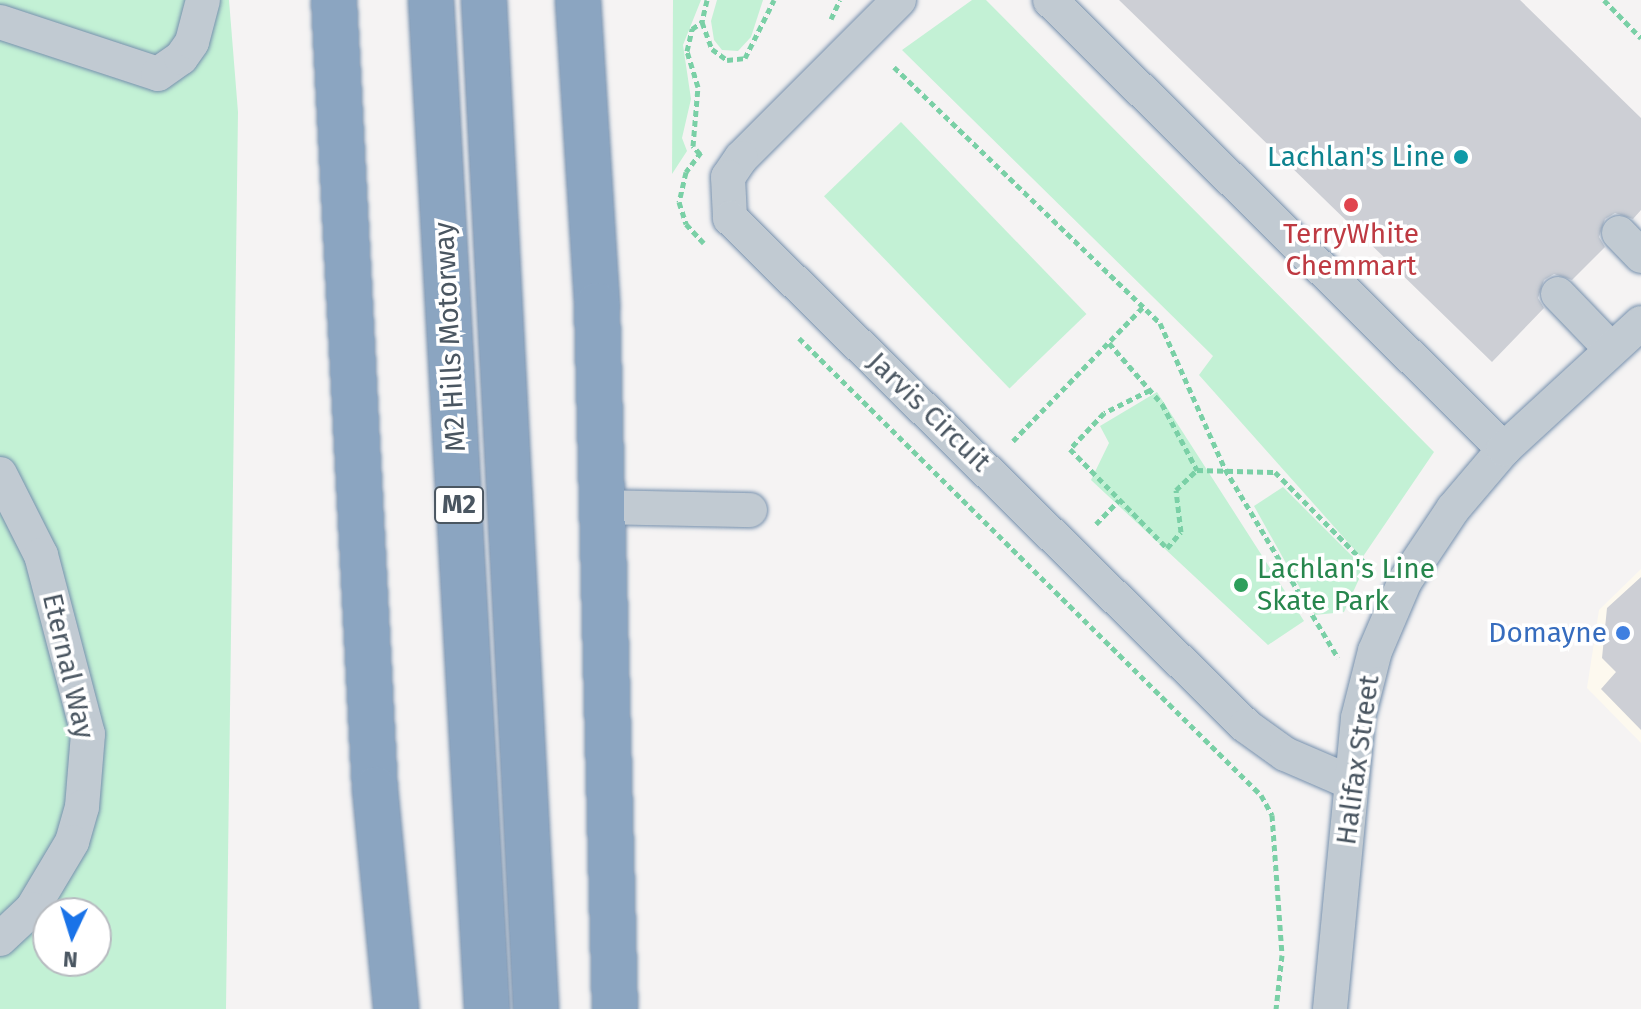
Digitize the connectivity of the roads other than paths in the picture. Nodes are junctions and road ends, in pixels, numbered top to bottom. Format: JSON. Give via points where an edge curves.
{"nodes":[{"id":1,"x":203,"y":0,"type":"edge"},
{"id":2,"x":431,"y":0,"type":"edge"},
{"id":3,"x":484,"y":0,"type":"edge"},
{"id":4,"x":578,"y":0,"type":"edge"},
{"id":5,"x":899,"y":0,"type":"edge"},
{"id":6,"x":1050,"y":0,"type":"edge"},
{"id":7,"x":334,"y":10,"type":"edge"},
{"id":8,"x":0,"y":22,"type":"edge"},
{"id":9,"x":1558,"y":294,"type":"dead end"},
{"id":10,"x":1641,"y":323,"type":"edge"},
{"id":11,"x":1611,"y":349,"type":"junction"},
{"id":12,"x":1504,"y":449,"type":"junction"},
{"id":13,"x":0,"y":474,"type":"edge"},
{"id":14,"x":602,"y":507,"type":"junction"},
{"id":15,"x":750,"y":510,"type":"dead end"},
{"id":16,"x":1350,"y":782,"type":"junction"},
{"id":17,"x":0,"y":939,"type":"edge"},
{"id":18,"x":396,"y":1009,"type":"edge"},
{"id":19,"x":487,"y":1009,"type":"edge"},
{"id":20,"x":536,"y":1009,"type":"edge"},
{"id":21,"x":615,"y":1009,"type":"edge"},
{"id":22,"x":1330,"y":1009,"type":"edge"}],
"edges":[{"from":1,"to":8,"type":"street","via":[[192,42],[181,58],[158,74]]},
{"from":2,"to":19,"type":"highway","name":"M2 Hills Motorway","number":"M2"},
{"from":3,"to":20,"type":"highway","name":"M2 Hills Motorway","number":"M2"},
{"from":4,"to":14,"type":"highway","via":[[597,305]]},
{"from":5,"to":16,"type":"street","name":"Jarvis Circuit","via":[[741,158],[728,177],[730,218],[1246,726],[1285,754]]},
{"from":6,"to":12,"type":"street"},
{"from":7,"to":18,"type":"highway","via":[[375,789]]},
{"from":9,"to":11,"type":"street"},
{"from":10,"to":11,"type":"street","name":"Halifax Street"},
{"from":11,"to":12,"type":"street","name":"Halifax Street"},
{"from":12,"to":16,"type":"street","name":"Halifax Street","via":[[1453,509],[1405,581],[1375,651]]},
{"from":13,"to":17,"type":"street","name":"Eternal Way","via":[[23,511],[45,568],[88,734],[82,807],[72,842],[32,909]]},
{"from":14,"to":15,"type":"street"},
{"from":14,"to":21,"type":"highway"},
{"from":16,"to":22,"type":"street","name":"Halifax Street"}]}
